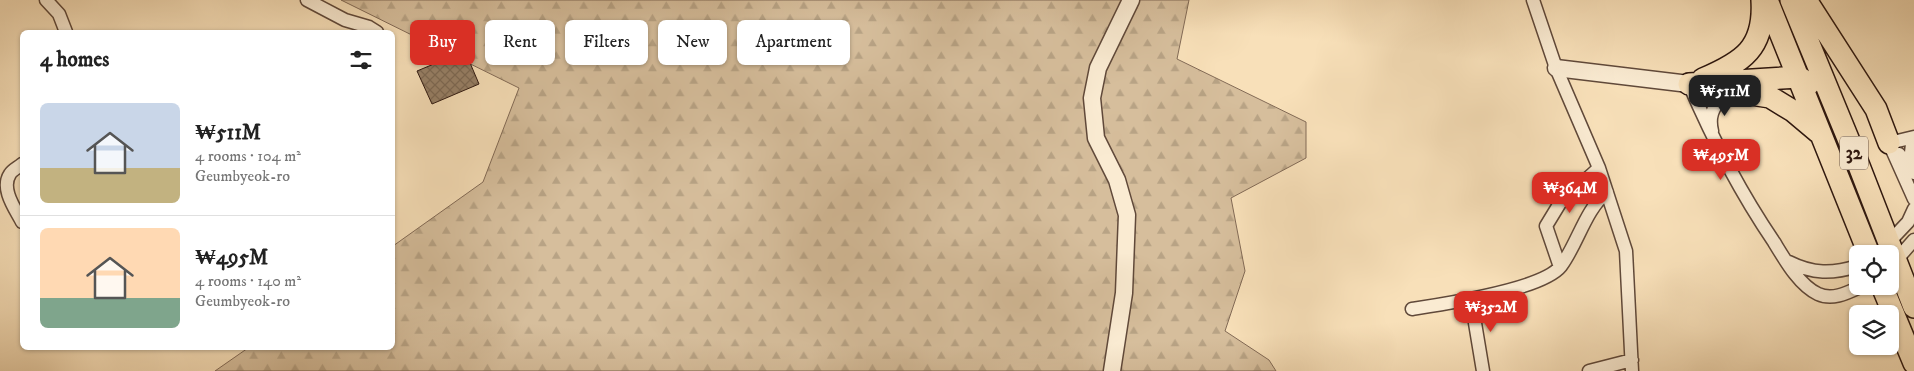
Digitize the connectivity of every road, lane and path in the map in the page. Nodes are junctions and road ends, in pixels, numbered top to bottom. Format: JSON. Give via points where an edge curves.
{"nodes":[{"id":1,"x":46,"y":0,"type":"edge"},
{"id":2,"x":307,"y":0,"type":"edge"},
{"id":3,"x":1131,"y":0,"type":"edge"},
{"id":4,"x":1533,"y":0,"type":"edge"},
{"id":5,"x":1762,"y":0,"type":"edge"},
{"id":6,"x":1767,"y":0,"type":"edge"},
{"id":7,"x":1791,"y":0,"type":"edge"},
{"id":8,"x":1806,"y":0,"type":"edge"},
{"id":9,"x":65,"y":30,"type":"edge"},
{"id":10,"x":374,"y":30,"type":"edge"},
{"id":11,"x":1556,"y":68,"type":"junction"},
{"id":12,"x":1799,"y":78,"type":"junction"},
{"id":13,"x":1689,"y":84,"type":"junction"},
{"id":14,"x":1735,"y":91,"type":"junction"},
{"id":15,"x":1838,"y":118,"type":"junction"},
{"id":16,"x":1821,"y":134,"type":"junction"},
{"id":17,"x":1914,"y":138,"type":"edge"},
{"id":18,"x":1714,"y":141,"type":"junction"},
{"id":19,"x":1889,"y":143,"type":"junction"},
{"id":20,"x":20,"y":166,"type":"edge"},
{"id":21,"x":1914,"y":166,"type":"edge"},
{"id":22,"x":1599,"y":168,"type":"junction"},
{"id":23,"x":1914,"y":173,"type":"edge"},
{"id":24,"x":1914,"y":184,"type":"edge"},
{"id":25,"x":1607,"y":192,"type":"junction"},
{"id":26,"x":1914,"y":199,"type":"edge"},
{"id":27,"x":1914,"y":209,"type":"edge"},
{"id":28,"x":20,"y":218,"type":"edge"},
{"id":29,"x":1890,"y":240,"type":"dead end"},
{"id":30,"x":1914,"y":240,"type":"edge"},
{"id":31,"x":1865,"y":245,"type":"edge"},
{"id":32,"x":1899,"y":256,"type":"dead end"},
{"id":33,"x":1785,"y":260,"type":"junction"},
{"id":34,"x":1560,"y":268,"type":"junction"},
{"id":35,"x":1849,"y":268,"type":"edge"},
{"id":36,"x":1849,"y":292,"type":"edge"},
{"id":37,"x":1886,"y":295,"type":"edge"},
{"id":38,"x":1471,"y":299,"type":"junction"},
{"id":39,"x":1914,"y":307,"type":"edge"},
{"id":40,"x":1412,"y":309,"type":"dead end"},
{"id":41,"x":1914,"y":363,"type":"edge"},
{"id":42,"x":1632,"y":366,"type":"edge"},
{"id":43,"x":1112,"y":371,"type":"edge"},
{"id":44,"x":1484,"y":371,"type":"edge"},
{"id":45,"x":1589,"y":371,"type":"edge"}],
"edges":[{"from":1,"to":9,"type":"street","via":[[59,14]]},
{"from":2,"to":10,"type":"street","via":[[345,20]]},
{"from":3,"to":43,"type":"street","via":[[1098,68],[1092,98],[1096,138],[1117,180],[1127,215],[1124,293]]},
{"from":4,"to":11,"type":"street"},
{"from":5,"to":13,"type":"highway","via":[[1763,18],[1757,40],[1748,54],[1723,70]]},
{"from":6,"to":12,"type":"highway","number":"32"},
{"from":7,"to":15,"type":"highway","number":"32"},
{"from":8,"to":19,"type":"highway","via":[[1876,109]]},
{"from":11,"to":13,"type":"street"},
{"from":11,"to":22,"type":"street"},
{"from":12,"to":13,"type":"highway"},
{"from":12,"to":15,"type":"highway","via":[[1811,86]]},
{"from":12,"to":16,"type":"highway","number":"32"},
{"from":13,"to":14,"type":"highway"},
{"from":13,"to":18,"type":"street"},
{"from":14,"to":16,"type":"highway","via":[[1770,97]]},
{"from":14,"to":18,"type":"street","via":[[1724,96],[1712,113],[1710,122]]},
{"from":15,"to":39,"type":"highway","number":"32"},
{"from":16,"to":31,"type":"highway","number":"32"},
{"from":17,"to":19,"type":"street"},
{"from":17,"to":21,"type":"street","via":[[1911,160]]},
{"from":18,"to":33,"type":"street"},
{"from":19,"to":23,"type":"street"},
{"from":19,"to":24,"type":"street"},
{"from":19,"to":26,"type":"street"},
{"from":20,"to":28,"type":"street","via":[[10,174],[7,182],[7,193]]},
{"from":22,"to":25,"type":"street"},
{"from":22,"to":34,"type":"street","via":[[1560,203],[1546,226]]},
{"from":25,"to":34,"type":"street","via":[[1597,200]]},
{"from":25,"to":42,"type":"street","via":[[1626,251]]},
{"from":27,"to":29,"type":"street","via":[[1908,222]]},
{"from":30,"to":32,"type":"street"},
{"from":33,"to":35,"type":"street","via":[[1814,270],[1836,272]]},
{"from":33,"to":36,"type":"street","via":[[1802,282],[1819,294],[1839,296]]},
{"from":34,"to":38,"type":"street","via":[[1538,281]]},
{"from":37,"to":41,"type":"highway"},
{"from":38,"to":40,"type":"street"},
{"from":38,"to":44,"type":"street"},
{"from":42,"to":45,"type":"street"}]}
